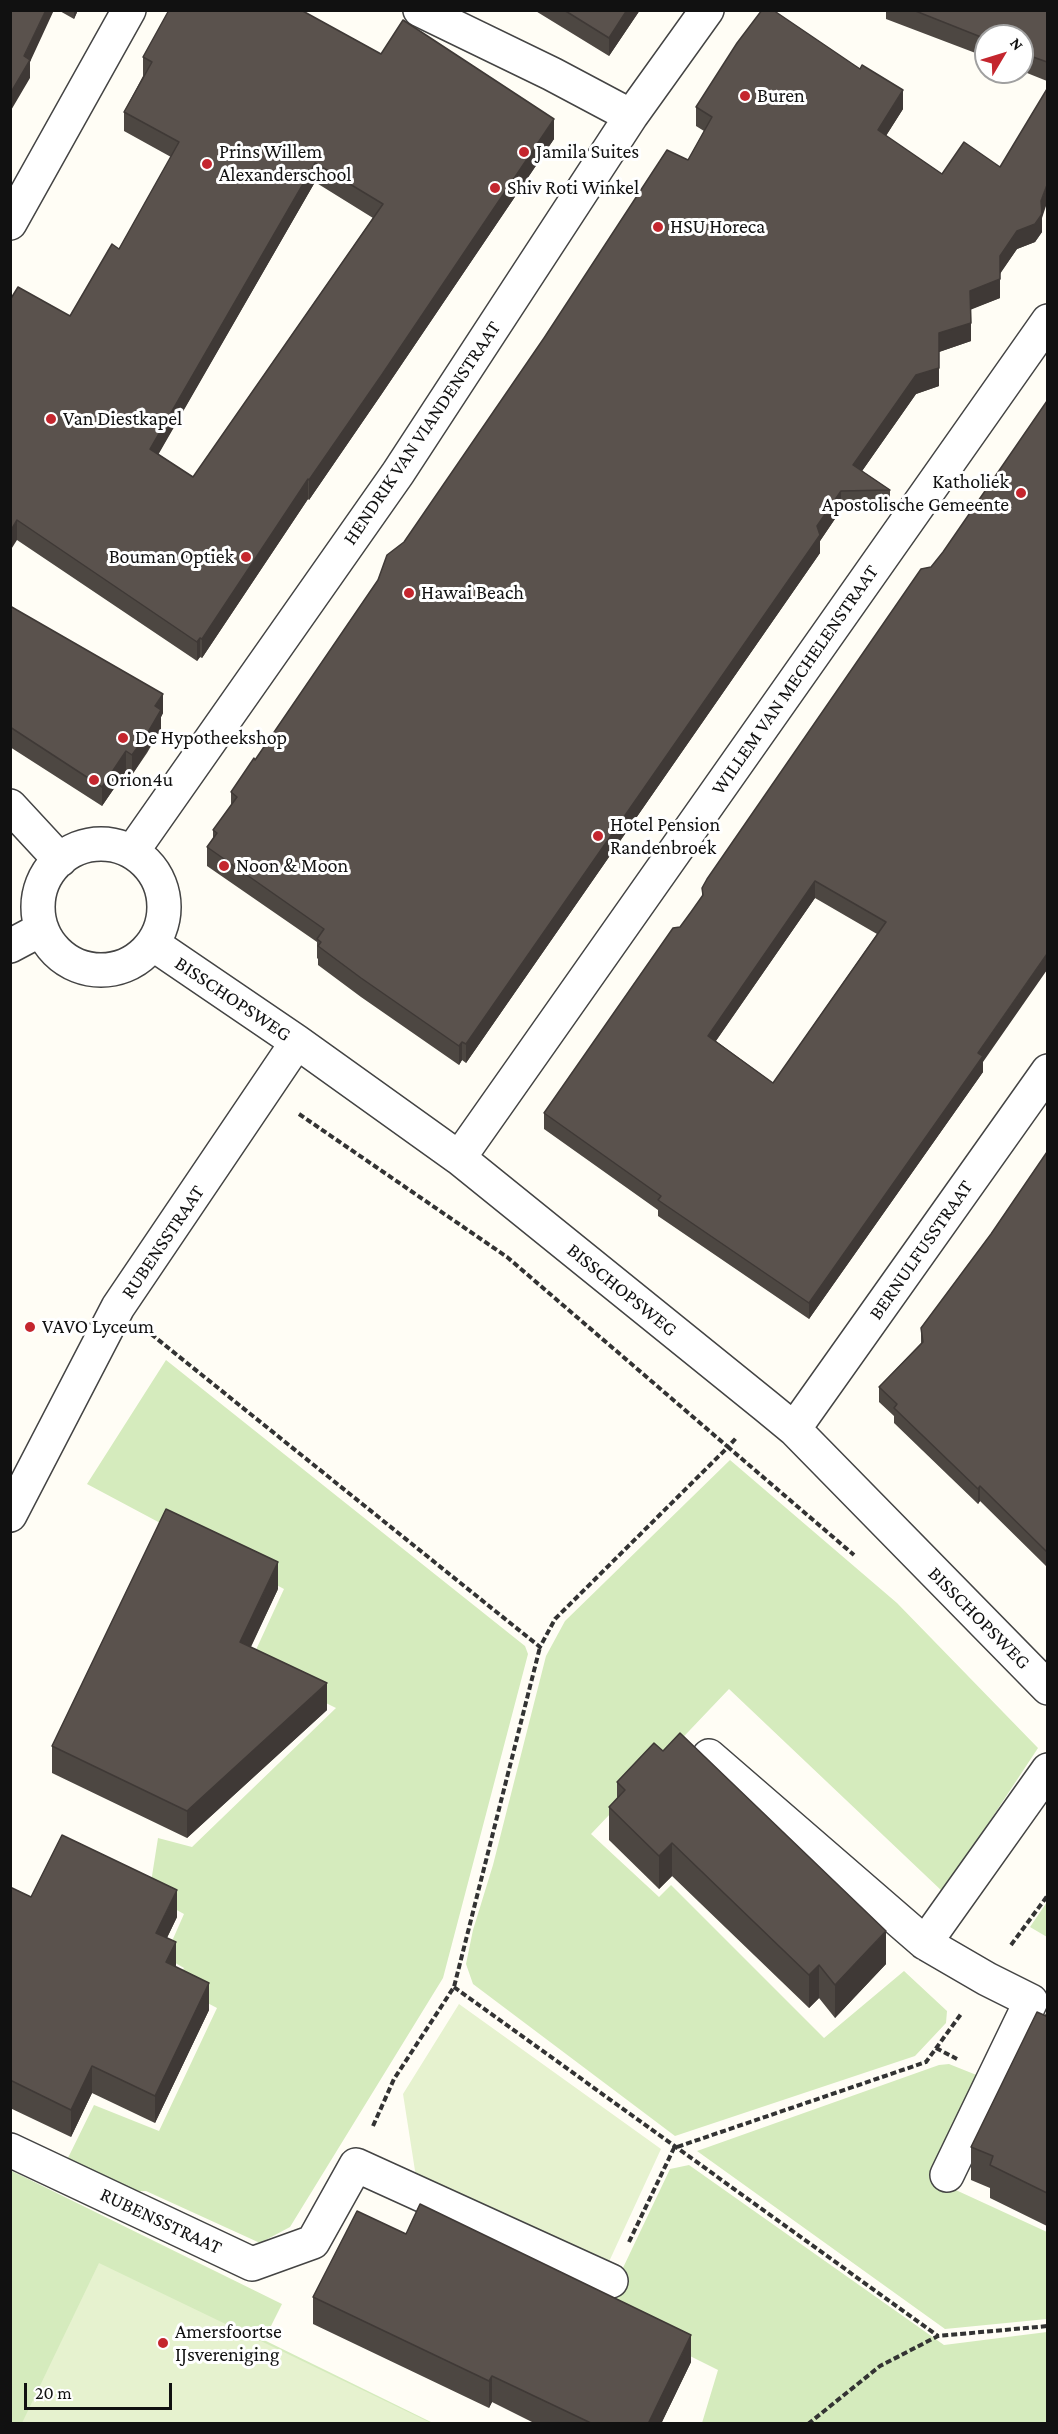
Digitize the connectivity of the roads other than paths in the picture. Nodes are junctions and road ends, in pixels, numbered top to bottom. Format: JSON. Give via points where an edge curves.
{"nodes":[{"id":1,"x":129,"y":10,"type":"edge"},
{"id":2,"x":420,"y":10,"type":"edge"},
{"id":3,"x":706,"y":10,"type":"edge"},
{"id":4,"x":631,"y":116,"type":"junction"},
{"id":5,"x":10,"y":223,"type":"edge"},
{"id":6,"x":1047,"y":321,"type":"edge"},
{"id":7,"x":10,"y":806,"type":"edge"},
{"id":8,"x":132,"y":852,"type":"junction"},
{"id":9,"x":60,"y":860,"type":"junction"},
{"id":10,"x":42,"y":929,"type":"junction"},
{"id":11,"x":153,"y":944,"type":"junction"},
{"id":12,"x":10,"y":946,"type":"edge"},
{"id":13,"x":297,"y":1042,"type":"junction"},
{"id":14,"x":1047,"y":1071,"type":"edge"},
{"id":15,"x":459,"y":1158,"type":"junction"},
{"id":16,"x":794,"y":1429,"type":"junction"},
{"id":17,"x":10,"y":1515,"type":"edge"},
{"id":18,"x":1047,"y":1688,"type":"edge"},
{"id":19,"x":709,"y":1756,"type":"dead end"},
{"id":20,"x":1047,"y":1770,"type":"edge"},
{"id":21,"x":925,"y":1943,"type":"junction"},
{"id":22,"x":10,"y":2150,"type":"edge"},
{"id":23,"x":947,"y":2175,"type":"dead end"},
{"id":24,"x":611,"y":2281,"type":"road end"}],
"edges":[{"from":1,"to":5,"type":"street"},
{"from":2,"to":4,"type":"street"},
{"from":3,"to":4,"type":"street","name":"HENDRIK VAN VIANDENSTRAAT"},
{"from":4,"to":8,"type":"street","name":"HENDRIK VAN VIANDENSTRAAT","via":[[398,473]]},
{"from":6,"to":15,"type":"street","name":"WILLEM VAN MECHELENSTRAAT"},
{"from":7,"to":9,"type":"street"},
{"from":8,"to":9,"type":"street","via":[[114,845],[95,844],[76,849]]},
{"from":8,"to":11,"type":"street","via":[[148,865],[160,884],[164,904],[162,926]]},
{"from":9,"to":10,"type":"street","via":[[40,891]]},
{"from":10,"to":11,"type":"street","via":[[66,960],[102,971],[130,963]]},
{"from":10,"to":12,"type":"street"},
{"from":11,"to":13,"type":"street","name":"BISSCHOPSWEG"},
{"from":13,"to":15,"type":"street","name":"BISSCHOPSWEG"},
{"from":13,"to":17,"type":"street","name":"RUBENSSTRAAT","via":[[118,1307]]},
{"from":14,"to":16,"type":"street","name":"BERNULFUSSTRAAT"},
{"from":15,"to":16,"type":"street","name":"BISSCHOPSWEG"},
{"from":16,"to":18,"type":"street","name":"BISSCHOPSWEG"},
{"from":19,"to":21,"type":"street"},
{"from":20,"to":21,"type":"street"},
{"from":21,"to":23,"type":"street","via":[[1031,2001]]},
{"from":22,"to":24,"type":"street","name":"RUBENSSTRAAT","via":[[252,2264],[313,2242],[356,2165]]}]}
